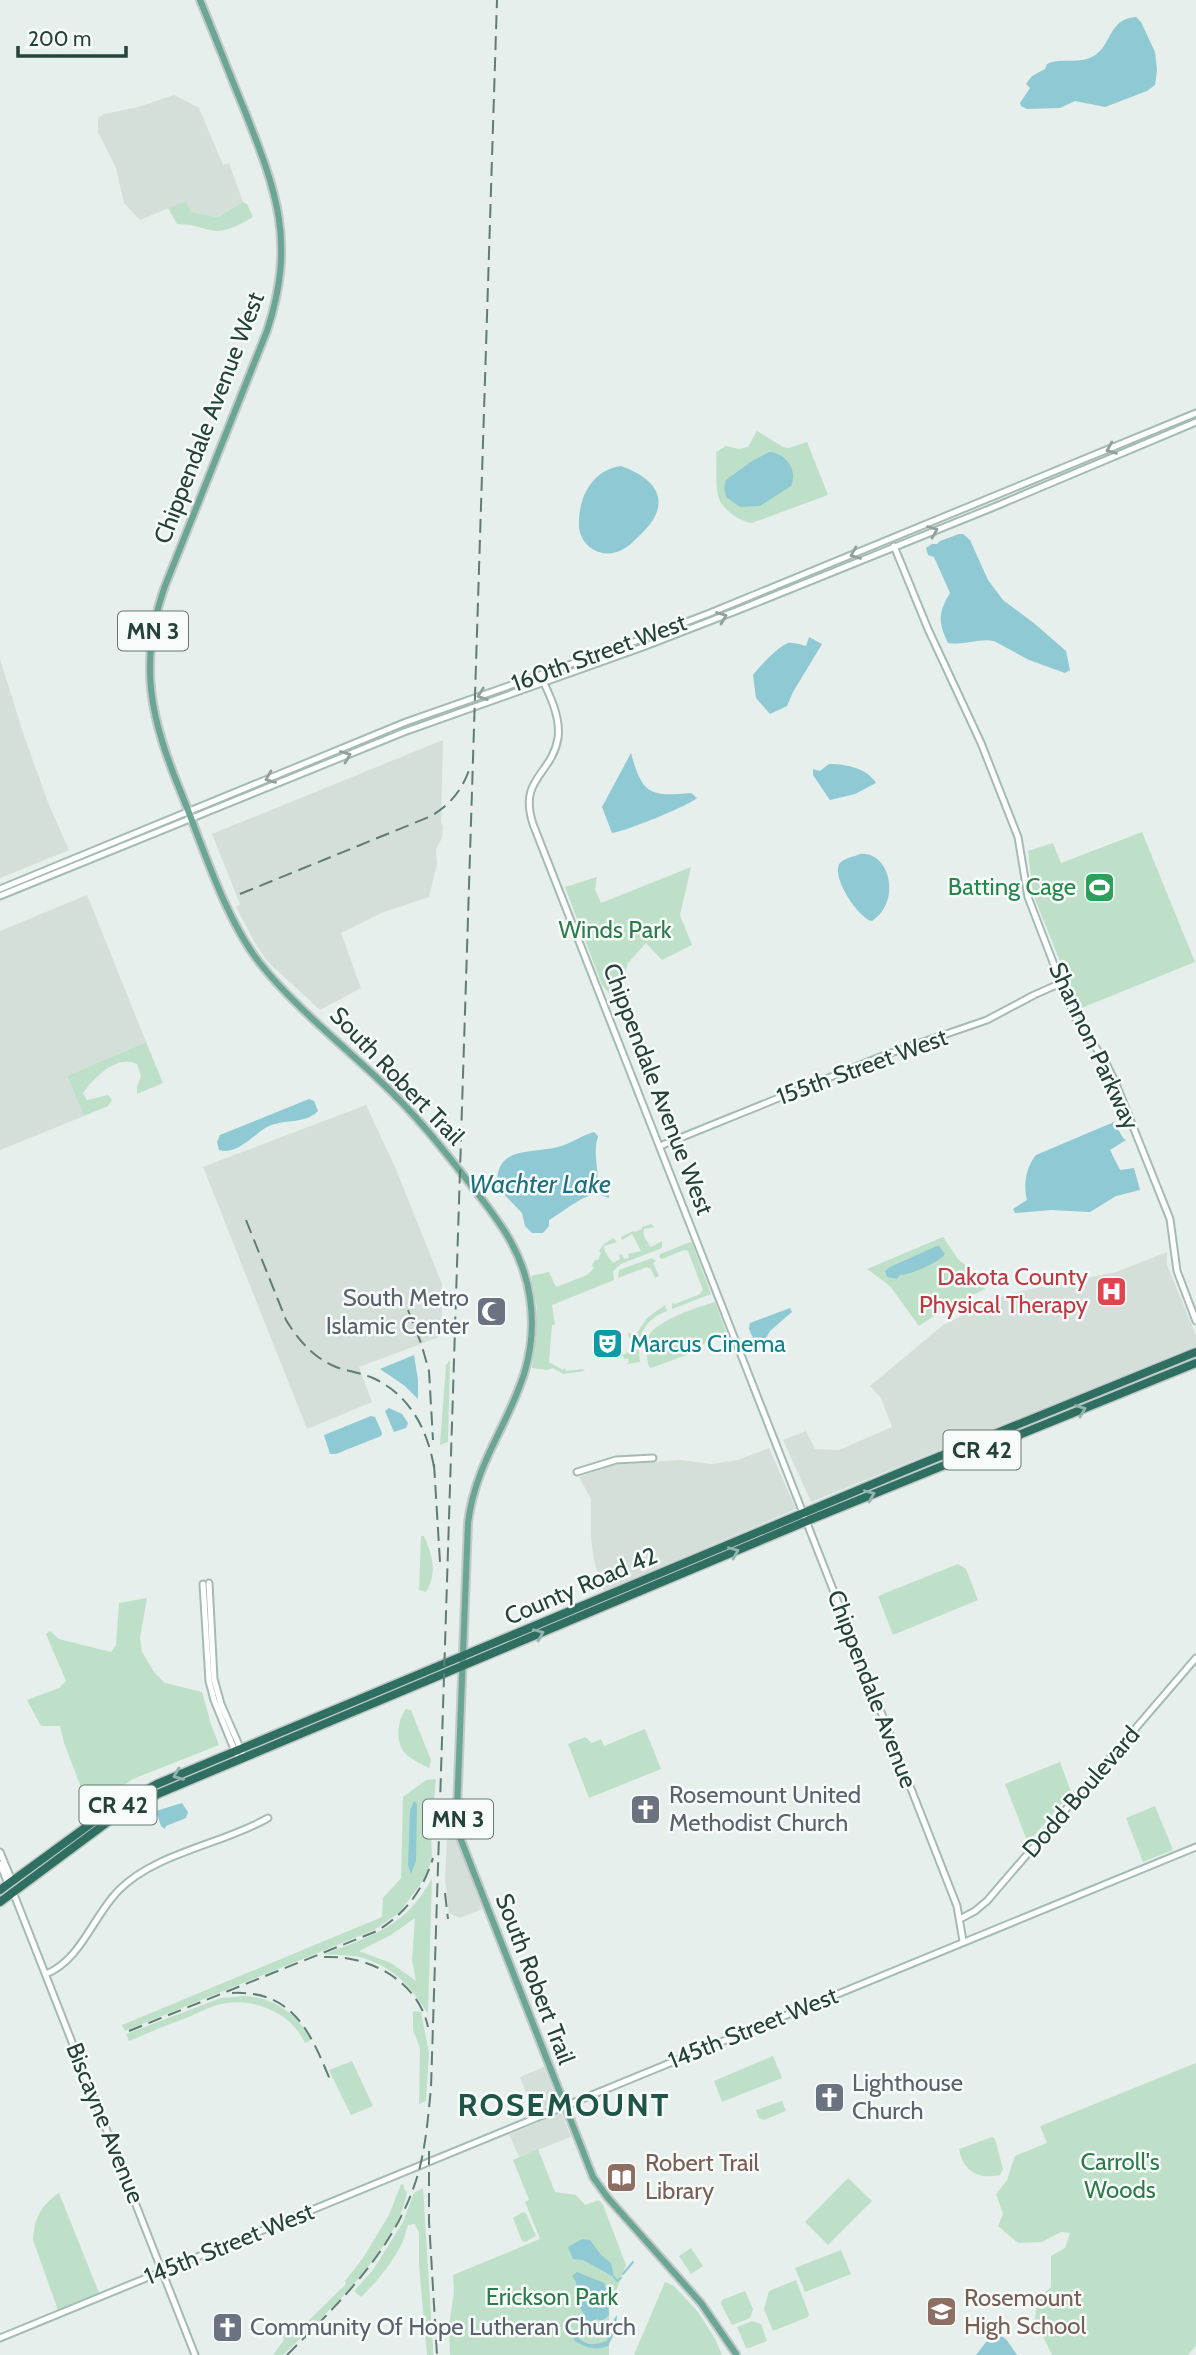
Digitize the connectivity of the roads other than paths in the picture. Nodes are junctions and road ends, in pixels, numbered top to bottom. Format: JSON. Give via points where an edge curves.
{"nodes":[{"id":1,"x":200,"y":0,"type":"edge"},
{"id":2,"x":1194,"y":414,"type":"edge"},
{"id":3,"x":1196,"y":422,"type":"edge"},
{"id":4,"x":1140,"y":446,"type":"junction"},
{"id":5,"x":892,"y":539,"type":"junction"},
{"id":6,"x":895,"y":547,"type":"junction"},
{"id":7,"x":540,"y":675,"type":"junction"},
{"id":8,"x":543,"y":682,"type":"junction"},
{"id":9,"x":190,"y":815,"type":"junction"},
{"id":10,"x":0,"y":889,"type":"edge"},
{"id":11,"x":0,"y":895,"type":"edge"},
{"id":12,"x":1061,"y":984,"type":"junction"},
{"id":13,"x":660,"y":1146,"type":"junction"},
{"id":14,"x":1196,"y":1321,"type":"edge"},
{"id":15,"x":1196,"y":1352,"type":"edge"},
{"id":16,"x":1196,"y":1363,"type":"edge"},
{"id":17,"x":1005,"y":1429,"type":"junction"},
{"id":18,"x":775,"y":1439,"type":"joint"},
{"id":19,"x":653,"y":1458,"type":"dead end"},
{"id":20,"x":948,"y":1463,"type":"junction"},
{"id":21,"x":577,"y":1472,"type":"dead end"},
{"id":22,"x":806,"y":1517,"type":"junction"},
{"id":23,"x":704,"y":1554,"type":"junction"},
{"id":24,"x":206,"y":1583,"type":"dead end"},
{"id":25,"x":635,"y":1594,"type":"junction"},
{"id":26,"x":463,"y":1657,"type":"junction"},
{"id":27,"x":1196,"y":1658,"type":"edge"},
{"id":28,"x":462,"y":1667,"type":"junction"},
{"id":29,"x":240,"y":1755,"type":"junction"},
{"id":30,"x":268,"y":1818,"type":"dead end"},
{"id":31,"x":1196,"y":1847,"type":"edge"},
{"id":32,"x":0,"y":1852,"type":"edge"},
{"id":33,"x":0,"y":1864,"type":"edge"},
{"id":34,"x":11,"y":1886,"type":"junction"},
{"id":35,"x":0,"y":1891,"type":"edge"},
{"id":36,"x":0,"y":1902,"type":"edge"},
{"id":37,"x":960,"y":1919,"type":"junction"},
{"id":38,"x":963,"y":1941,"type":"junction"},
{"id":39,"x":46,"y":1974,"type":"junction"},
{"id":40,"x":564,"y":2106,"type":"junction"},
{"id":41,"x":163,"y":2271,"type":"junction"},
{"id":42,"x":0,"y":2338,"type":"edge"},
{"id":43,"x":195,"y":2355,"type":"edge"},
{"id":44,"x":735,"y":2355,"type":"edge"}],
"edges":[{"from":1,"to":9,"type":"main road","name":"Chippendale Avenue West","number":"MN 3","via":[[269,172],[282,245],[270,324],[165,586],[152,633],[149,674],[155,720]]},
{"from":2,"to":4,"type":"street","via":[[1140,441]]},
{"from":2,"to":5,"type":"street","name":"160th Street West","one_way":true},
{"from":3,"to":4,"type":"street","name":"160th Street West"},
{"from":6,"to":4,"type":"street","name":"160th Street West","one_way":true},
{"from":5,"to":6,"type":"street","name":"Shannon Parkway"},
{"from":5,"to":7,"type":"street","name":"160th Street West","one_way":true},
{"from":8,"to":6,"type":"street","name":"160th Street West","one_way":true},
{"from":6,"to":12,"type":"street","name":"Shannon Parkway","via":[[1013,825],[1028,897]]},
{"from":7,"to":8,"type":"street","name":"Chippendale Avenue West"},
{"from":7,"to":9,"type":"street","name":"160th Street West","one_way":true,"via":[[406,722]]},
{"from":9,"to":8,"type":"street","name":"160th Street West","one_way":true},
{"from":8,"to":13,"type":"street","name":"Chippendale Avenue West","via":[[557,719],[558,736],[552,755],[531,787],[530,814]]},
{"from":9,"to":10,"type":"street","name":"160th Street West"},
{"from":9,"to":11,"type":"street","name":"160th Street West"},
{"from":9,"to":26,"type":"main road","name":"South Robert Trail","number":"MN 3","via":[[232,917],[258,960],[429,1132],[502,1225],[521,1263],[530,1297],[530,1353],[520,1392],[471,1500]]},
{"from":12,"to":13,"type":"street","name":"155th Street West","via":[[987,1020],[914,1044]]},
{"from":12,"to":14,"type":"street","name":"Shannon Parkway","via":[[1077,1022],[1114,1079],[1170,1219],[1177,1271]]},
{"from":13,"to":18,"type":"street","name":"Chippendale Avenue West"},
{"from":15,"to":17,"type":"highway","name":"County Road 42","number":"CR 42"},
{"from":20,"to":16,"type":"highway","name":"County Road 42","number":"CR 42","one_way":true},
{"from":17,"to":20,"type":"highway","via":[[1003,1437]]},
{"from":17,"to":22,"type":"highway","name":"County Road 42","number":"CR 42"},
{"from":18,"to":22,"type":"street","name":"Chippendale Avenue"},
{"from":19,"to":21,"type":"street","via":[[616,1460]]},
{"from":22,"to":20,"type":"highway","name":"County Road 42","number":"CR 42","one_way":true},
{"from":22,"to":23,"type":"highway","name":"County Road 42","number":"CR 42"},
{"from":25,"to":22,"type":"highway","name":"County Road 42","number":"CR 42","one_way":true},
{"from":22,"to":37,"type":"street","name":"Chippendale Avenue"},
{"from":23,"to":25,"type":"highway","via":[[696,1566]]},
{"from":23,"to":26,"type":"highway","name":"County Road 42","number":"CR 42"},
{"from":24,"to":29,"type":"street","via":[[214,1679]]},
{"from":28,"to":25,"type":"highway","name":"County Road 42","number":"CR 42","one_way":true},
{"from":26,"to":28,"type":"main road","number":"MN 3"},
{"from":26,"to":29,"type":"highway","name":"County Road 42","number":"CR 42"},
{"from":27,"to":37,"type":"street","name":"Dodd Boulevard","via":[[987,1901]]},
{"from":28,"to":29,"type":"highway","name":"County Road 42","number":"CR 42"},
{"from":28,"to":40,"type":"main road","name":"South Robert Trail","number":"MN 3","via":[[457,1810],[461,1840]]},
{"from":29,"to":34,"type":"highway","name":"County Road 42","number":"CR 42","via":[[132,1806]]},
{"from":30,"to":39,"type":"street","via":[[136,1875],[112,1897],[71,1957]]},
{"from":31,"to":38,"type":"street","name":"145th Street West"},
{"from":32,"to":34,"type":"street","name":"Biscayne Avenue"},
{"from":33,"to":34,"type":"street","name":"Biscayne Avenue"},
{"from":34,"to":35,"type":"highway","name":"County Road 42","number":"CR 42"},
{"from":34,"to":36,"type":"highway","name":"County Road 42","number":"CR 42"},
{"from":34,"to":39,"type":"street","name":"Biscayne Avenue"},
{"from":37,"to":38,"type":"street","name":"Chippendale Avenue"},
{"from":38,"to":40,"type":"street","name":"145th Street West"},
{"from":39,"to":41,"type":"street","name":"Biscayne Avenue"},
{"from":40,"to":41,"type":"street","name":"145th Street West"},
{"from":40,"to":44,"type":"main road","name":"South Robert Trail","number":"MN 3","via":[[597,2184],[701,2303]]},
{"from":41,"to":42,"type":"street","name":"145th Street West"},
{"from":41,"to":43,"type":"street","name":"Biscayne Avenue"}]}
